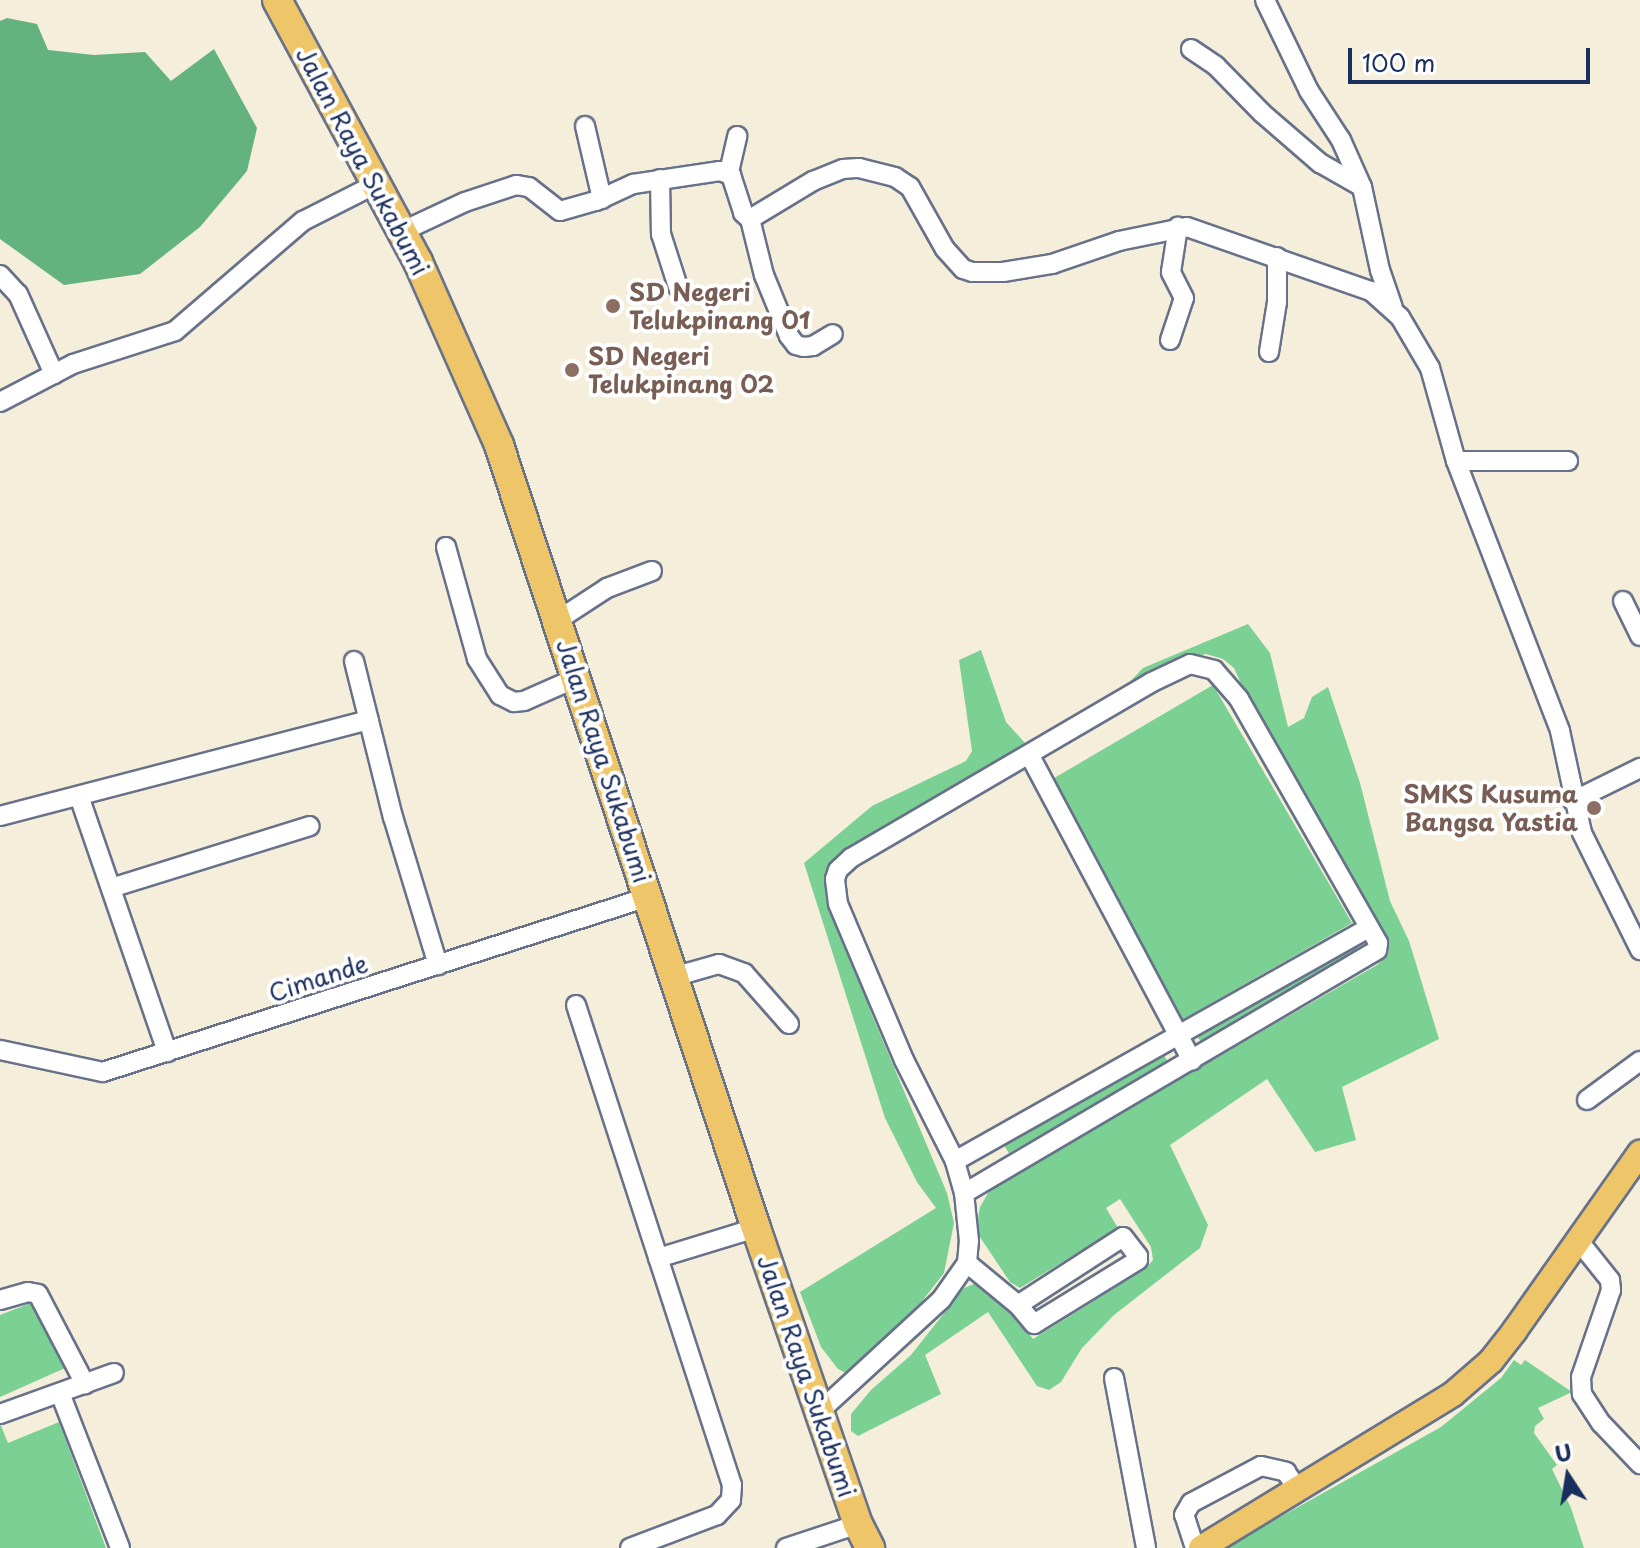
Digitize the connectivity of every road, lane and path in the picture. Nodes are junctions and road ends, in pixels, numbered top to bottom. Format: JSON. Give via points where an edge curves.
{"nodes":[{"id":1,"x":277,"y":0,"type":"edge"},
{"id":2,"x":1265,"y":0,"type":"edge"},
{"id":3,"x":1191,"y":49,"type":"dead end"},
{"id":4,"x":585,"y":126,"type":"dead end"},
{"id":5,"x":737,"y":136,"type":"dead end"},
{"id":6,"x":729,"y":172,"type":"junction"},
{"id":7,"x":660,"y":179,"type":"junction"},
{"id":8,"x":378,"y":183,"type":"junction"},
{"id":9,"x":1362,"y":187,"type":"junction"},
{"id":10,"x":602,"y":199,"type":"junction"},
{"id":11,"x":750,"y":219,"type":"junction"},
{"id":12,"x":1178,"y":227,"type":"junction"},
{"id":13,"x":403,"y":231,"type":"junction"},
{"id":14,"x":1277,"y":257,"type":"junction"},
{"id":15,"x":0,"y":275,"type":"edge"},
{"id":16,"x":678,"y":287,"type":"dead end"},
{"id":17,"x":1393,"y":307,"type":"junction"},
{"id":18,"x":833,"y":334,"type":"dead end"},
{"id":19,"x":1170,"y":340,"type":"dead end"},
{"id":20,"x":1269,"y":352,"type":"dead end"},
{"id":21,"x":54,"y":374,"type":"junction"},
{"id":22,"x":0,"y":402,"type":"edge"},
{"id":23,"x":1456,"y":461,"type":"junction"},
{"id":24,"x":1568,"y":461,"type":"dead end"},
{"id":25,"x":446,"y":547,"type":"dead end"},
{"id":26,"x":652,"y":571,"type":"dead end"},
{"id":27,"x":1623,"y":601,"type":"dead end"},
{"id":28,"x":558,"y":620,"type":"junction"},
{"id":29,"x":1640,"y":636,"type":"edge"},
{"id":30,"x":354,"y":661,"type":"dead end"},
{"id":31,"x":576,"y":678,"type":"junction"},
{"id":32,"x":369,"y":720,"type":"junction"},
{"id":33,"x":1030,"y":756,"type":"junction"},
{"id":34,"x":1640,"y":768,"type":"edge"},
{"id":35,"x":79,"y":796,"type":"junction"},
{"id":36,"x":1573,"y":801,"type":"junction"},
{"id":37,"x":0,"y":816,"type":"edge"},
{"id":38,"x":310,"y":826,"type":"dead end"},
{"id":39,"x":111,"y":888,"type":"junction"},
{"id":40,"x":648,"y":897,"type":"junction"},
{"id":41,"x":1369,"y":928,"type":"junction"},
{"id":42,"x":1640,"y":950,"type":"edge"},
{"id":43,"x":438,"y":965,"type":"junction"},
{"id":44,"x":673,"y":977,"type":"junction"},
{"id":45,"x":576,"y":1005,"type":"dead end"},
{"id":46,"x":789,"y":1024,"type":"dead end"},
{"id":47,"x":1178,"y":1037,"type":"junction"},
{"id":48,"x":0,"y":1050,"type":"edge"},
{"id":49,"x":167,"y":1052,"type":"junction"},
{"id":50,"x":1192,"y":1061,"type":"junction"},
{"id":51,"x":1640,"y":1061,"type":"edge"},
{"id":52,"x":1587,"y":1100,"type":"dead end"},
{"id":53,"x":1640,"y":1153,"type":"edge"},
{"id":54,"x":955,"y":1161,"type":"junction"},
{"id":55,"x":964,"y":1193,"type":"junction"},
{"id":56,"x":756,"y":1228,"type":"junction"},
{"id":57,"x":1578,"y":1240,"type":"junction"},
{"id":58,"x":658,"y":1258,"type":"junction"},
{"id":59,"x":967,"y":1263,"type":"junction"},
{"id":60,"x":0,"y":1300,"type":"edge"},
{"id":61,"x":1018,"y":1305,"type":"junction"},
{"id":62,"x":114,"y":1373,"type":"dead end"},
{"id":63,"x":1114,"y":1378,"type":"dead end"},
{"id":64,"x":85,"y":1384,"type":"junction"},
{"id":65,"x":60,"y":1393,"type":"junction"},
{"id":66,"x":819,"y":1412,"type":"junction"},
{"id":67,"x":0,"y":1414,"type":"edge"},
{"id":68,"x":1640,"y":1464,"type":"edge"},
{"id":69,"x":1298,"y":1490,"type":"junction"},
{"id":70,"x":864,"y":1536,"type":"edge"},
{"id":71,"x":120,"y":1548,"type":"edge"},
{"id":72,"x":630,"y":1548,"type":"edge"},
{"id":73,"x":786,"y":1548,"type":"edge"},
{"id":74,"x":1146,"y":1548,"type":"edge"},
{"id":75,"x":1198,"y":1548,"type":"edge"}],
"edges":[{"from":1,"to":8,"type":"highway","name":"Jalan Raya Sukabumi"},
{"from":2,"to":9,"type":"street"},
{"from":3,"to":9,"type":"street","via":[[1320,163]]},
{"from":4,"to":10,"type":"street"},
{"from":5,"to":6,"type":"street"},
{"from":6,"to":7,"type":"street"},
{"from":6,"to":11,"type":"street"},
{"from":7,"to":10,"type":"street","via":[[626,186]]},
{"from":7,"to":16,"type":"street","via":[[661,234]]},
{"from":8,"to":13,"type":"highway","name":"Jalan Raya Sukabumi"},
{"from":8,"to":21,"type":"street","via":[[303,221],[175,331]]},
{"from":9,"to":17,"type":"street"},
{"from":10,"to":13,"type":"street","via":[[557,211],[533,189],[516,185]]},
{"from":11,"to":12,"type":"street","via":[[813,181],[859,168],[885,173],[910,187],[945,249],[972,272],[1052,264]]},
{"from":11,"to":18,"type":"street","via":[[764,275],[789,336],[804,347]]},
{"from":12,"to":14,"type":"street"},
{"from":12,"to":19,"type":"street","via":[[1171,272],[1184,298]]},
{"from":13,"to":28,"type":"highway","name":"Jalan Raya Sukabumi","via":[[499,445]]},
{"from":14,"to":17,"type":"street","via":[[1357,285]]},
{"from":14,"to":20,"type":"street"},
{"from":15,"to":21,"type":"street","via":[[18,294]]},
{"from":17,"to":23,"type":"street","via":[[1430,368]]},
{"from":21,"to":22,"type":"street"},
{"from":23,"to":24,"type":"street"},
{"from":23,"to":36,"type":"street","via":[[1560,731]]},
{"from":25,"to":31,"type":"street","via":[[477,659],[500,695],[524,701]]},
{"from":26,"to":28,"type":"street","via":[[607,588]]},
{"from":27,"to":29,"type":"street"},
{"from":28,"to":31,"type":"highway","name":"Jalan Raya Sukabumi"},
{"from":30,"to":32,"type":"street"},
{"from":31,"to":40,"type":"highway","name":"Jalan Raya Sukabumi"},
{"from":32,"to":35,"type":"street"},
{"from":32,"to":43,"type":"street"},
{"from":33,"to":41,"type":"street","via":[[1190,664],[1214,670],[1239,699]]},
{"from":33,"to":47,"type":"street"},
{"from":33,"to":54,"type":"street","via":[[851,858],[835,879],[838,904],[898,1046]]},
{"from":34,"to":36,"type":"street"},
{"from":35,"to":37,"type":"street"},
{"from":35,"to":39,"type":"street"},
{"from":36,"to":42,"type":"street","via":[[1587,846]]},
{"from":38,"to":39,"type":"street"},
{"from":39,"to":49,"type":"street"},
{"from":40,"to":43,"type":"street","name":"Cimande"},
{"from":40,"to":44,"type":"highway","name":"Jalan Raya Sukabumi"},
{"from":41,"to":47,"type":"street"},
{"from":41,"to":50,"type":"street","via":[[1378,943],[1372,955]]},
{"from":43,"to":49,"type":"street","name":"Cimande"},
{"from":44,"to":46,"type":"street","via":[[719,964],[744,973]]},
{"from":44,"to":56,"type":"highway","name":"Jalan Raya Sukabumi"},
{"from":45,"to":58,"type":"street"},
{"from":47,"to":50,"type":"street"},
{"from":47,"to":54,"type":"street"},
{"from":48,"to":49,"type":"street","name":"Cimande","via":[[103,1072]]},
{"from":50,"to":55,"type":"street"},
{"from":51,"to":52,"type":"street"},
{"from":53,"to":57,"type":"main road"},
{"from":54,"to":55,"type":"street"},
{"from":55,"to":59,"type":"street"},
{"from":56,"to":58,"type":"street"},
{"from":56,"to":66,"type":"highway","name":"Jalan Raya Sukabumi"},
{"from":57,"to":68,"type":"street","via":[[1610,1280],[1611,1290],[1581,1377],[1582,1394]]},
{"from":57,"to":69,"type":"main road","via":[[1491,1361],[1463,1386]]},
{"from":58,"to":72,"type":"street","via":[[732,1493],[727,1508],[717,1515]]},
{"from":59,"to":61,"type":"street"},
{"from":59,"to":66,"type":"street","via":[[941,1300]]},
{"from":60,"to":64,"type":"street","via":[[38,1294]]},
{"from":61,"to":61,"type":"street","via":[[1031,1324],[1037,1323],[1138,1256],[1123,1237]]},
{"from":62,"to":64,"type":"street"},
{"from":63,"to":74,"type":"street"},
{"from":64,"to":65,"type":"street"},
{"from":65,"to":67,"type":"street"},
{"from":65,"to":71,"type":"street"},
{"from":66,"to":70,"type":"highway","name":"Jalan Raya Sukabumi"},
{"from":69,"to":75,"type":"main road"},
{"from":69,"to":75,"type":"street","via":[[1286,1472],[1261,1466],[1191,1503],[1184,1515]]},
{"from":70,"to":73,"type":"street"}]}
